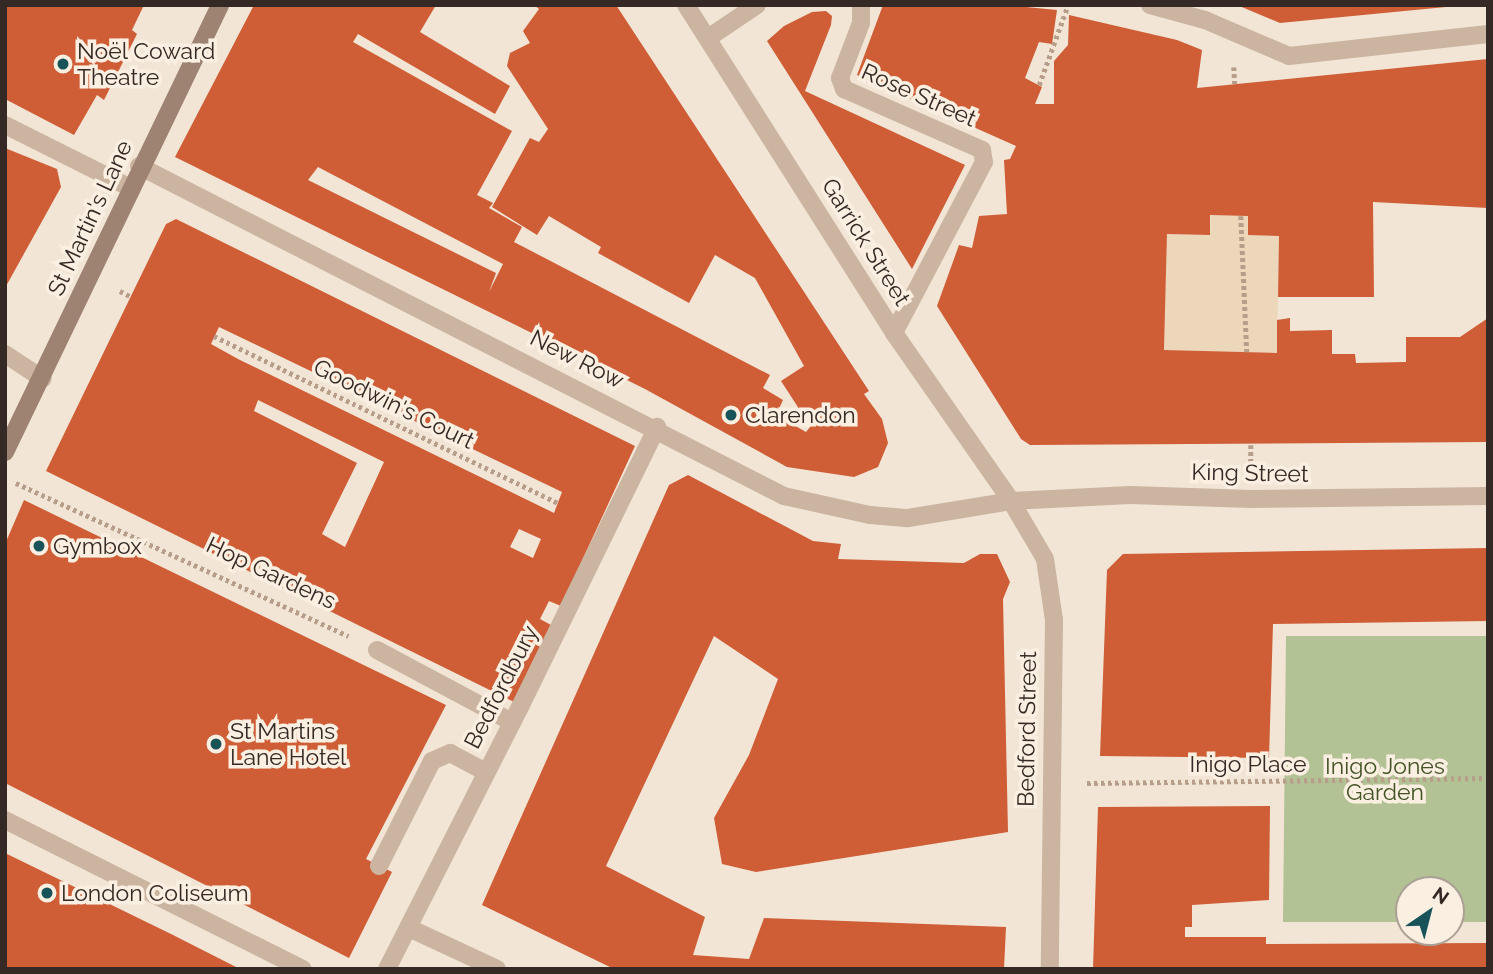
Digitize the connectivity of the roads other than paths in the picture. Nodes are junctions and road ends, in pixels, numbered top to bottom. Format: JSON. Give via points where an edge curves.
{"nodes":[{"id":1,"x":220,"y":5,"type":"edge"},
{"id":2,"x":686,"y":5,"type":"edge"},
{"id":3,"x":757,"y":5,"type":"edge"},
{"id":4,"x":861,"y":5,"type":"edge"},
{"id":5,"x":1150,"y":5,"type":"edge"},
{"id":6,"x":1488,"y":34,"type":"edge"},
{"id":7,"x":708,"y":38,"type":"junction"},
{"id":8,"x":5,"y":125,"type":"edge"},
{"id":9,"x":139,"y":166,"type":"junction"},
{"id":10,"x":129,"y":187,"type":"junction"},
{"id":11,"x":894,"y":333,"type":"junction"},
{"id":12,"x":5,"y":354,"type":"edge"},
{"id":13,"x":43,"y":379,"type":"junction"},
{"id":14,"x":657,"y":427,"type":"junction"},
{"id":15,"x":5,"y":452,"type":"edge"},
{"id":16,"x":1488,"y":496,"type":"edge"},
{"id":17,"x":1011,"y":501,"type":"junction"},
{"id":18,"x":377,"y":650,"type":"road end"},
{"id":19,"x":516,"y":715,"type":"junction"},
{"id":20,"x":485,"y":772,"type":"junction"},
{"id":21,"x":5,"y":820,"type":"edge"},
{"id":22,"x":379,"y":866,"type":"dead end"},
{"id":23,"x":409,"y":928,"type":"junction"},
{"id":24,"x":303,"y":969,"type":"edge"},
{"id":25,"x":387,"y":969,"type":"edge"},
{"id":26,"x":498,"y":969,"type":"edge"},
{"id":27,"x":1049,"y":969,"type":"edge"}],
"edges":[{"from":1,"to":9,"type":"main road","name":"St Martin's Lane"},
{"from":2,"to":7,"type":"street","name":"Garrick Street"},
{"from":3,"to":7,"type":"street"},
{"from":4,"to":11,"type":"street","name":"Rose Street","via":[[861,23],[840,79],[844,89],[982,150],[984,162]]},
{"from":5,"to":6,"type":"street","via":[[1205,20],[1289,56]]},
{"from":7,"to":11,"type":"street","name":"Garrick Street"},
{"from":8,"to":10,"type":"street"},
{"from":9,"to":10,"type":"main road","name":"St Martin's Lane"},
{"from":9,"to":14,"type":"street","name":"New Row"},
{"from":10,"to":13,"type":"main road","name":"St Martin's Lane"},
{"from":11,"to":17,"type":"street","name":"Garrick Street"},
{"from":12,"to":13,"type":"street"},
{"from":13,"to":15,"type":"main road","name":"St Martin's Lane"},
{"from":14,"to":17,"type":"street","name":"New Row","via":[[784,496],[870,515],[908,518]]},
{"from":14,"to":19,"type":"street","name":"Bedfordbury"},
{"from":16,"to":17,"type":"street","name":"King Street","via":[[1251,499],[1130,495]]},
{"from":17,"to":27,"type":"street","name":"Bedford Street","via":[[1045,559],[1052,588]]},
{"from":18,"to":19,"type":"street"},
{"from":19,"to":20,"type":"street","name":"Bedfordbury"},
{"from":20,"to":22,"type":"street","via":[[450,753],[432,761]]},
{"from":20,"to":23,"type":"street","name":"Bedfordbury"},
{"from":21,"to":24,"type":"street"},
{"from":23,"to":25,"type":"street","name":"Bedfordbury"},
{"from":23,"to":26,"type":"street"}]}
